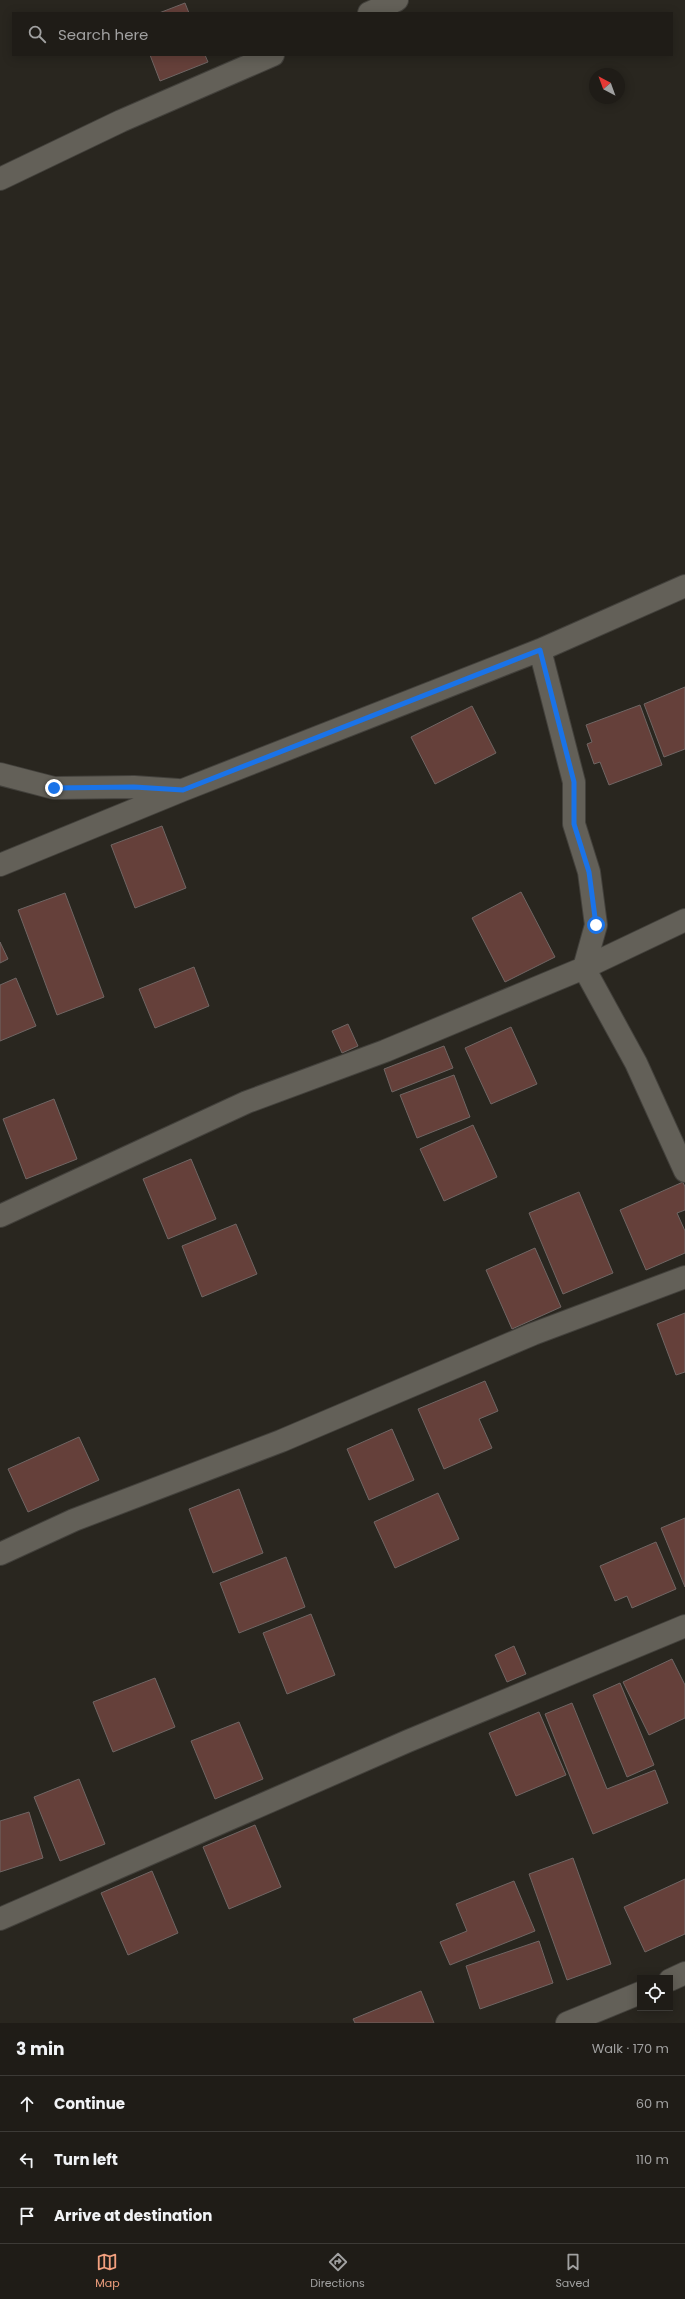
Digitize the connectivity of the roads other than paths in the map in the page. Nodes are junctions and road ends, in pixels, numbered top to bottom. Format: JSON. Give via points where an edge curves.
{"nodes":[{"id":1,"x":397,"y":0,"type":"edge"},
{"id":2,"x":371,"y":12,"type":"edge"},
{"id":3,"x":271,"y":56,"type":"edge"},
{"id":4,"x":1,"y":180,"type":"edge"},
{"id":5,"x":685,"y":586,"type":"edge"},
{"id":6,"x":540,"y":650,"type":"junction"},
{"id":7,"x":0,"y":774,"type":"edge"},
{"id":8,"x":183,"y":790,"type":"junction"},
{"id":9,"x":0,"y":865,"type":"edge"},
{"id":10,"x":685,"y":920,"type":"edge"},
{"id":11,"x":584,"y":968,"type":"junction"},
{"id":12,"x":685,"y":1171,"type":"edge"},
{"id":13,"x":0,"y":1216,"type":"edge"},
{"id":14,"x":685,"y":1277,"type":"edge"},
{"id":15,"x":0,"y":1554,"type":"edge"},
{"id":16,"x":685,"y":1626,"type":"edge"},
{"id":17,"x":0,"y":1919,"type":"edge"},
{"id":18,"x":685,"y":1973,"type":"edge"},
{"id":19,"x":673,"y":1979,"type":"edge"},
{"id":20,"x":637,"y":1994,"type":"edge"},
{"id":21,"x":581,"y":2020,"type":"edge"}],
"edges":[{"from":1,"to":2,"type":"street"},
{"from":3,"to":4,"type":"street","via":[[121,121]]},
{"from":5,"to":6,"type":"street"},
{"from":6,"to":8,"type":"street"},
{"from":6,"to":11,"type":"street","via":[[574,782],[574,824],[589,872],[596,925]]},
{"from":7,"to":8,"type":"street","via":[[54,788],[134,787]]},
{"from":8,"to":9,"type":"street"},
{"from":10,"to":11,"type":"street"},
{"from":11,"to":12,"type":"street","via":[[636,1063]]},
{"from":11,"to":13,"type":"street","via":[[385,1050],[247,1102]]},
{"from":14,"to":15,"type":"street","via":[[533,1334],[281,1441],[74,1520]]},
{"from":16,"to":17,"type":"street","via":[[408,1741]]},
{"from":18,"to":19,"type":"street"},
{"from":20,"to":21,"type":"street"}]}
